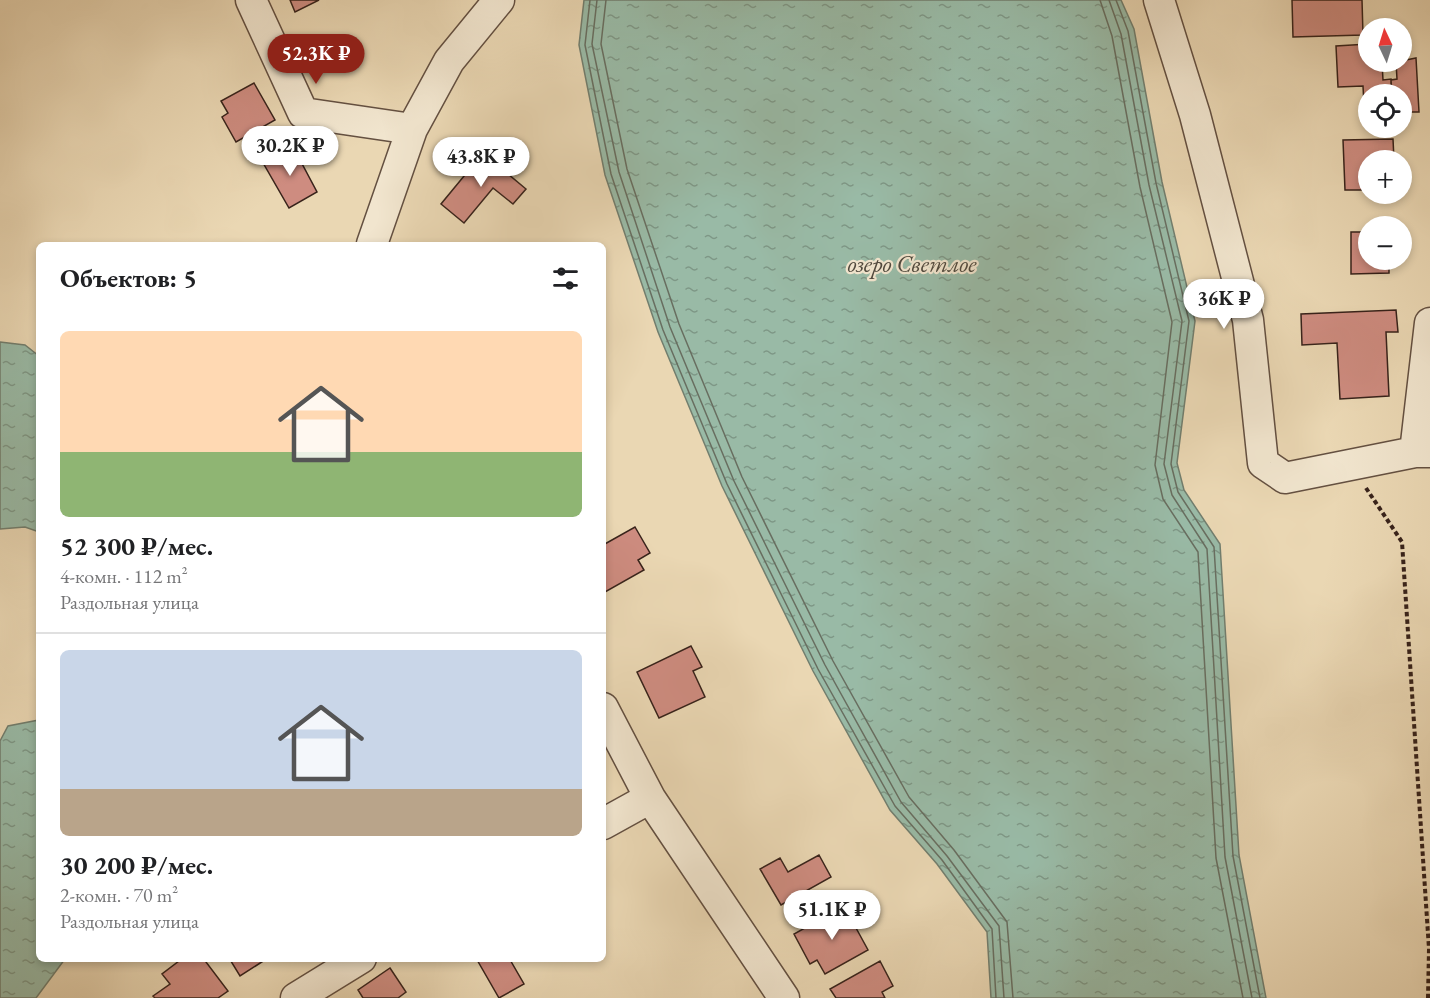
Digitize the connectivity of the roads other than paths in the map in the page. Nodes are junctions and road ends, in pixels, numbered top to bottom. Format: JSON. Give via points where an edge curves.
{"nodes":[{"id":1,"x":251,"y":0,"type":"edge"},
{"id":2,"x":499,"y":0,"type":"edge"},
{"id":3,"x":1159,"y":0,"type":"edge"},
{"id":4,"x":412,"y":129,"type":"junction"},
{"id":5,"x":373,"y":242,"type":"edge"},
{"id":6,"x":1430,"y":323,"type":"edge"},
{"id":7,"x":1423,"y":452,"type":"edge"},
{"id":8,"x":606,"y":714,"type":"edge"},
{"id":9,"x":650,"y":798,"type":"junction"},
{"id":10,"x":606,"y":822,"type":"edge"},
{"id":11,"x":354,"y":962,"type":"edge"},
{"id":12,"x":296,"y":998,"type":"edge"},
{"id":13,"x":784,"y":998,"type":"edge"}],
"edges":[{"from":1,"to":4,"type":"street","via":[[303,113]]},
{"from":2,"to":4,"type":"street","via":[[449,61]]},
{"from":3,"to":7,"type":"street","via":[[1195,115],[1248,320],[1263,463],[1285,478]]},
{"from":4,"to":5,"type":"street"},
{"from":6,"to":7,"type":"street"},
{"from":8,"to":9,"type":"street"},
{"from":9,"to":10,"type":"street"},
{"from":9,"to":13,"type":"street"},
{"from":11,"to":12,"type":"street"}]}
